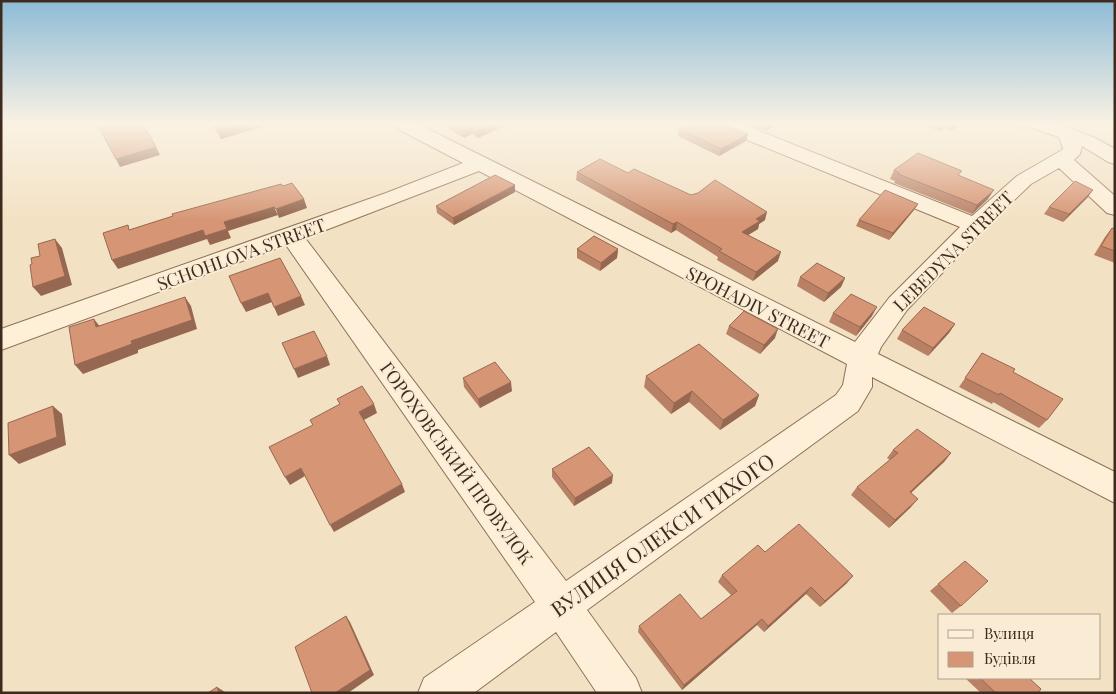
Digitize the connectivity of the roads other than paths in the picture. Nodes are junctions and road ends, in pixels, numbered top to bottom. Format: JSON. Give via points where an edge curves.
{"nodes":[{"id":1,"x":465,"y":156,"type":"edge"},
{"id":2,"x":806,"y":156,"type":"edge"},
{"id":3,"x":1064,"y":156,"type":"edge"},
{"id":4,"x":1060,"y":158,"type":"junction"},
{"id":5,"x":479,"y":164,"type":"junction"},
{"id":6,"x":1115,"y":208,"type":"edge"},
{"id":7,"x":975,"y":224,"type":"junction"},
{"id":8,"x":291,"y":236,"type":"junction"},
{"id":9,"x":1,"y":340,"type":"edge"},
{"id":10,"x":863,"y":361,"type":"junction"},
{"id":11,"x":1115,"y":488,"type":"edge"},
{"id":12,"x":561,"y":606,"type":"junction"},
{"id":13,"x":439,"y":693,"type":"edge"},
{"id":14,"x":621,"y":693,"type":"edge"}],
"edges":[{"from":1,"to":5,"type":"street","name":"SPOHADIV STREET"},
{"from":2,"to":7,"type":"street"},
{"from":3,"to":4,"type":"street","name":"LEBEDYNA STREET"},
{"from":4,"to":6,"type":"street"},
{"from":4,"to":7,"type":"street","name":"LEBEDYNA STREET","via":[[1024,180]]},
{"from":5,"to":8,"type":"street","name":"SCHOHLOVA STREET"},
{"from":5,"to":10,"type":"street","name":"SPOHADIV STREET"},
{"from":7,"to":10,"type":"street","name":"LEBEDYNA STREET","via":[[898,304],[868,344]]},
{"from":8,"to":9,"type":"street","name":"SCHOHLOVA STREET"},
{"from":8,"to":12,"type":"street","name":"ГОРОХОВСЬКИЙ ПРОВУЛОК"},
{"from":10,"to":11,"type":"street","name":"SPOHADIV STREET"},
{"from":10,"to":12,"type":"street","name":"ВУЛИЦЯ ОЛЕКСИ ТИХОГО","via":[[858,371],[857,388],[847,403]]},
{"from":12,"to":13,"type":"street","name":"ВУЛИЦЯ ОЛЕКСИ ТИХОГО"},
{"from":12,"to":14,"type":"street","name":"ГОРОХОВСЬКИЙ ПРОВУЛОК"}]}
